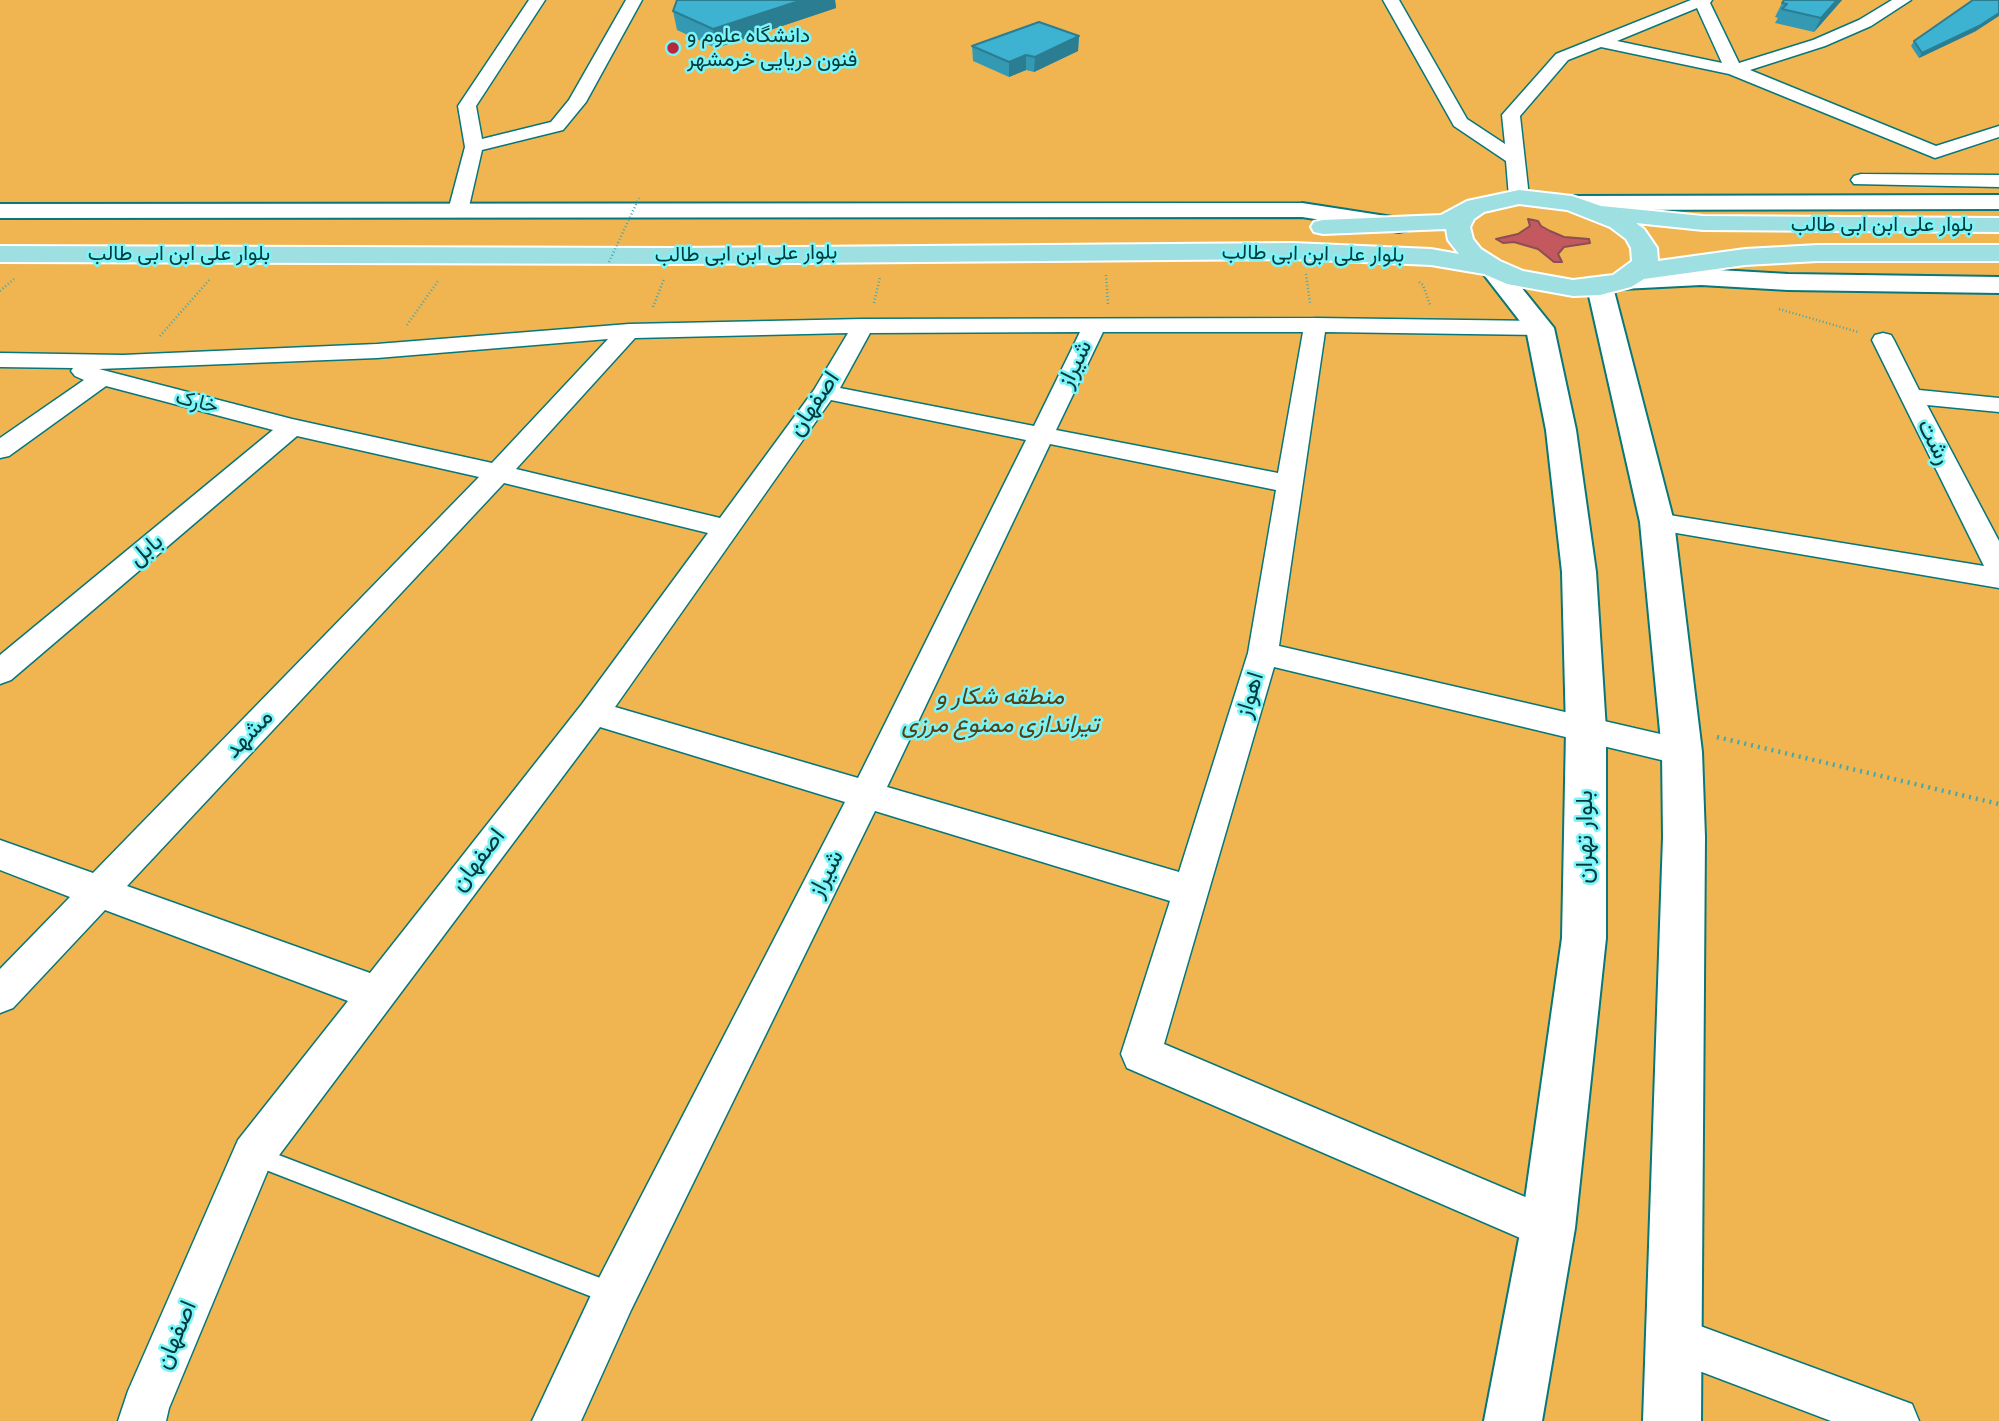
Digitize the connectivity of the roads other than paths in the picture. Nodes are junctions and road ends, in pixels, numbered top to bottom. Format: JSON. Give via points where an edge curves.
{"nodes":[{"id":1,"x":537,"y":0,"type":"edge"},
{"id":2,"x":634,"y":0,"type":"edge"},
{"id":3,"x":1413,"y":0,"type":"edge"},
{"id":4,"x":1903,"y":0,"type":"edge"},
{"id":5,"x":1703,"y":1,"type":"edge"},
{"id":6,"x":1394,"y":6,"type":"edge"},
{"id":7,"x":1601,"y":42,"type":"junction"},
{"id":8,"x":1734,"y":70,"type":"junction"},
{"id":9,"x":1999,"y":131,"type":"edge"},
{"id":10,"x":474,"y":147,"type":"junction"},
{"id":11,"x":1935,"y":152,"type":"junction"},
{"id":12,"x":1515,"y":159,"type":"junction"},
{"id":13,"x":1999,"y":181,"type":"edge"},
{"id":14,"x":1519,"y":197,"type":"junction"},
{"id":15,"x":1999,"y":202,"type":"edge"},
{"id":16,"x":1572,"y":203,"type":"junction"},
{"id":17,"x":0,"y":211,"type":"edge"},
{"id":18,"x":458,"y":211,"type":"junction"},
{"id":19,"x":1598,"y":211,"type":"junction"},
{"id":20,"x":1463,"y":215,"type":"junction"},
{"id":21,"x":1399,"y":225,"type":"junction"},
{"id":22,"x":1999,"y":225,"type":"edge"},
{"id":23,"x":0,"y":230,"type":"edge"},
{"id":24,"x":1999,"y":253,"type":"edge"},
{"id":25,"x":0,"y":254,"type":"edge"},
{"id":26,"x":1491,"y":267,"type":"junction"},
{"id":27,"x":1620,"y":280,"type":"junction"},
{"id":28,"x":1999,"y":285,"type":"edge"},
{"id":29,"x":1313,"y":315,"type":"junction"},
{"id":30,"x":1102,"y":319,"type":"junction"},
{"id":31,"x":868,"y":321,"type":"junction"},
{"id":32,"x":1540,"y":328,"type":"junction"},
{"id":33,"x":629,"y":331,"type":"junction"},
{"id":34,"x":1883,"y":340,"type":"road end"},
{"id":35,"x":0,"y":360,"type":"edge"},
{"id":36,"x":57,"y":362,"type":"junction"},
{"id":37,"x":102,"y":378,"type":"junction"},
{"id":38,"x":824,"y":392,"type":"junction"},
{"id":39,"x":1910,"y":396,"type":"junction"},
{"id":40,"x":1999,"y":405,"type":"edge"},
{"id":41,"x":292,"y":427,"type":"junction"},
{"id":42,"x":1040,"y":436,"type":"junction"},
{"id":43,"x":0,"y":450,"type":"edge"},
{"id":44,"x":498,"y":473,"type":"junction"},
{"id":45,"x":1289,"y":484,"type":"junction"},
{"id":46,"x":1657,"y":522,"type":"junction"},
{"id":47,"x":724,"y":528,"type":"junction"},
{"id":48,"x":1999,"y":567,"type":"edge"},
{"id":49,"x":1999,"y":578,"type":"edge"},
{"id":50,"x":1263,"y":653,"type":"junction"},
{"id":51,"x":0,"y":672,"type":"edge"},
{"id":52,"x":593,"y":713,"type":"junction"},
{"id":53,"x":1586,"y":730,"type":"junction"},
{"id":54,"x":1681,"y":740,"type":"junction"},
{"id":55,"x":867,"y":793,"type":"junction"},
{"id":56,"x":0,"y":855,"type":"edge"},
{"id":57,"x":99,"y":891,"type":"junction"},
{"id":58,"x":1191,"y":891,"type":"junction"},
{"id":59,"x":375,"y":993,"type":"junction"},
{"id":60,"x":0,"y":995,"type":"edge"},
{"id":61,"x":253,"y":1155,"type":"junction"},
{"id":62,"x":1548,"y":1228,"type":"junction"},
{"id":63,"x":615,"y":1294,"type":"junction"},
{"id":64,"x":1673,"y":1339,"type":"junction"},
{"id":65,"x":142,"y":1421,"type":"edge"},
{"id":66,"x":556,"y":1421,"type":"edge"},
{"id":67,"x":1513,"y":1421,"type":"edge"},
{"id":68,"x":1672,"y":1421,"type":"edge"},
{"id":69,"x":1895,"y":1421,"type":"edge"}],
"edges":[{"from":1,"to":10,"type":"street","via":[[467,106]]},
{"from":2,"to":10,"type":"street","via":[[577,102],[557,126]]},
{"from":3,"to":6,"type":"street"},
{"from":4,"to":8,"type":"street","via":[[1819,43]]},
{"from":5,"to":7,"type":"street"},
{"from":5,"to":8,"type":"street"},
{"from":6,"to":12,"type":"street","via":[[1460,122]]},
{"from":7,"to":8,"type":"street"},
{"from":7,"to":12,"type":"street","via":[[1562,57],[1511,115]]},
{"from":8,"to":11,"type":"street"},
{"from":9,"to":11,"type":"street"},
{"from":10,"to":18,"type":"street"},
{"from":11,"to":13,"type":"street","via":[[1861,180]]},
{"from":12,"to":14,"type":"street"},
{"from":14,"to":16,"type":"main road","name":"بلوار علی ابن ابی طالب"},
{"from":14,"to":20,"type":"main road","name":"بلوار علی ابن ابی طالب","via":[[1495,199]]},
{"from":15,"to":16,"type":"street"},
{"from":16,"to":19,"type":"main road","name":"بلوار علی ابن ابی طالب"},
{"from":17,"to":18,"type":"street"},
{"from":18,"to":21,"type":"street","via":[[1302,210]]},
{"from":19,"to":22,"type":"main road","name":"بلوار علی ابن ابی طالب","via":[[1703,223]]},
{"from":19,"to":27,"type":"main road","via":[[1635,234],[1644,248],[1645,261]]},
{"from":20,"to":21,"type":"main road","name":"بلوار علی ابن ابی طالب","via":[[1444,222]]},
{"from":20,"to":26,"type":"main road","via":[[1458,227],[1461,240]]},
{"from":21,"to":23,"type":"main road","name":"بلوار علی ابن ابی طالب"},
{"from":24,"to":27,"type":"main road","name":"بلوار علی ابن ابی طالب","via":[[1745,257]]},
{"from":25,"to":26,"type":"main road","name":"بلوار علی ابن ابی طالب","via":[[673,256],[1280,251],[1431,257]]},
{"from":26,"to":27,"type":"main road","name":"بلوار علی ابن ابی طالب","via":[[1516,278],[1573,288]]},
{"from":26,"to":32,"type":"street","name":"بلوار تهران"},
{"from":27,"to":28,"type":"street","via":[[1701,277]]},
{"from":27,"to":46,"type":"street"},
{"from":29,"to":30,"type":"street"},
{"from":29,"to":32,"type":"street"},
{"from":29,"to":45,"type":"street","name":"اهواز"},
{"from":30,"to":31,"type":"street"},
{"from":30,"to":42,"type":"street","name":"شیراز"},
{"from":31,"to":33,"type":"street"},
{"from":31,"to":38,"type":"street","name":"اصفهان"},
{"from":32,"to":53,"type":"street","name":"بلوار تهران","via":[[1561,430],[1579,572]]},
{"from":33,"to":36,"type":"street","via":[[377,351]]},
{"from":33,"to":44,"type":"street","name":"مشهد"},
{"from":34,"to":39,"type":"street"},
{"from":35,"to":36,"type":"street"},
{"from":36,"to":37,"type":"street","name":"خارک"},
{"from":37,"to":41,"type":"street","name":"خارک"},
{"from":37,"to":43,"type":"street"},
{"from":38,"to":42,"type":"street"},
{"from":38,"to":47,"type":"street","name":"اصفهان"},
{"from":39,"to":40,"type":"street","name":"رشت"},
{"from":39,"to":48,"type":"street","name":"رشت"},
{"from":41,"to":44,"type":"street","name":"خارک"},
{"from":41,"to":51,"type":"street","name":"بابل"},
{"from":42,"to":45,"type":"street"},
{"from":42,"to":55,"type":"street","name":"شیراز"},
{"from":44,"to":47,"type":"street"},
{"from":44,"to":57,"type":"street","name":"مشهد"},
{"from":45,"to":50,"type":"street","name":"اهواز"},
{"from":46,"to":49,"type":"street"},
{"from":46,"to":54,"type":"street"},
{"from":47,"to":52,"type":"street","name":"اصفهان"},
{"from":50,"to":53,"type":"street"},
{"from":50,"to":58,"type":"street","name":"اهواز"},
{"from":52,"to":55,"type":"street"},
{"from":52,"to":59,"type":"street","name":"اصفهان"},
{"from":53,"to":54,"type":"street"},
{"from":53,"to":62,"type":"street","name":"بلوار تهران","via":[[1584,938]]},
{"from":54,"to":64,"type":"street","via":[[1684,837]]},
{"from":55,"to":58,"type":"street"},
{"from":55,"to":63,"type":"street","name":"شیراز"},
{"from":56,"to":57,"type":"street"},
{"from":57,"to":59,"type":"street"},
{"from":57,"to":60,"type":"street","name":"مشهد"},
{"from":58,"to":62,"type":"street","name":"اهواز","via":[[1140,1054]]},
{"from":59,"to":61,"type":"street","name":"اصفهان"},
{"from":61,"to":63,"type":"lane"},
{"from":61,"to":65,"type":"street","name":"اصفهان"},
{"from":62,"to":67,"type":"street","name":"بلوار تهران"},
{"from":63,"to":66,"type":"street","name":"شیراز"},
{"from":64,"to":68,"type":"street"},
{"from":64,"to":69,"type":"street"}]}
